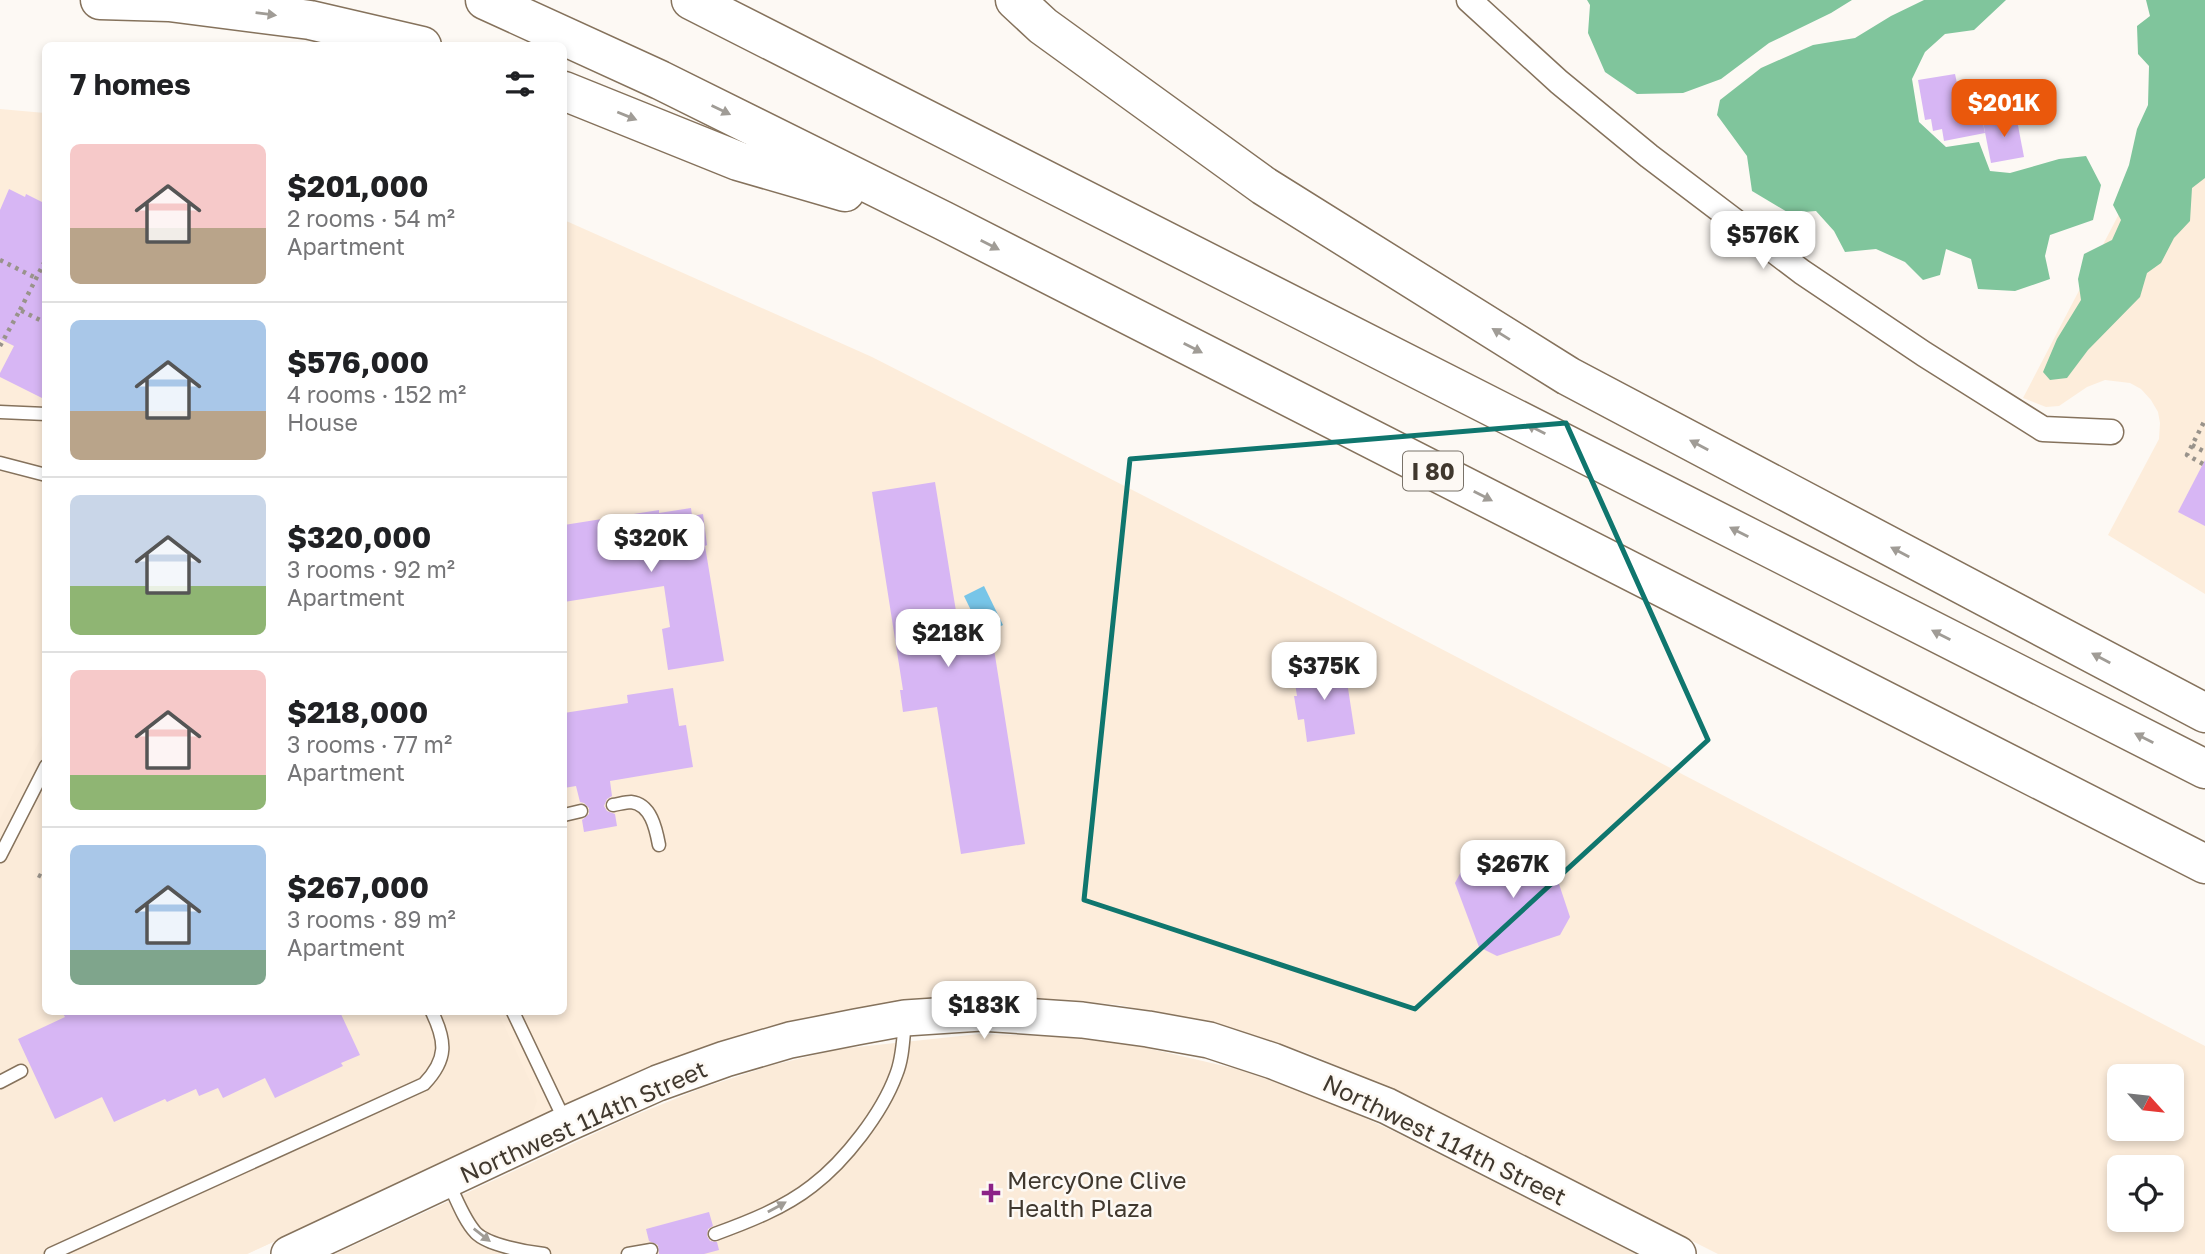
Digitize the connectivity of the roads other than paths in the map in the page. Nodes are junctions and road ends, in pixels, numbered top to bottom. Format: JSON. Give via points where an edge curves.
{"nodes":[{"id":1,"x":100,"y":0,"type":"edge"},
{"id":2,"x":485,"y":0,"type":"edge"},
{"id":3,"x":528,"y":0,"type":"edge"},
{"id":4,"x":691,"y":0,"type":"edge"},
{"id":5,"x":1015,"y":0,"type":"edge"},
{"id":6,"x":1469,"y":0,"type":"edge"},
{"id":7,"x":405,"y":42,"type":"edge"},
{"id":8,"x":660,"y":80,"type":"junction"},
{"id":9,"x":567,"y":93,"type":"edge"},
{"id":10,"x":944,"y":221,"type":"junction"},
{"id":11,"x":0,"y":412,"type":"edge"},
{"id":12,"x":42,"y":414,"type":"edge"},
{"id":13,"x":2111,"y":432,"type":"dead end"},
{"id":14,"x":0,"y":463,"type":"edge"},
{"id":15,"x":42,"y":474,"type":"edge"},
{"id":16,"x":2205,"y":713,"type":"edge"},
{"id":17,"x":2205,"y":769,"type":"edge"},
{"id":18,"x":42,"y":774,"type":"edge"},
{"id":19,"x":614,"y":805,"type":"dead end"},
{"id":20,"x":581,"y":811,"type":"dead end"},
{"id":21,"x":567,"y":814,"type":"edge"},
{"id":22,"x":659,"y":845,"type":"dead end"},
{"id":23,"x":0,"y":856,"type":"edge"},
{"id":24,"x":2205,"y":864,"type":"edge"},
{"id":25,"x":433,"y":1015,"type":"edge"},
{"id":26,"x":514,"y":1015,"type":"edge"},
{"id":27,"x":905,"y":1018,"type":"junction"},
{"id":28,"x":21,"y":1071,"type":"dead end"},
{"id":29,"x":0,"y":1082,"type":"edge"},
{"id":30,"x":566,"y":1124,"type":"junction"},
{"id":31,"x":447,"y":1180,"type":"junction"},
{"id":32,"x":715,"y":1234,"type":"dead end"},
{"id":33,"x":651,"y":1250,"type":"dead end"},
{"id":34,"x":51,"y":1254,"type":"edge"},
{"id":35,"x":289,"y":1254,"type":"edge"},
{"id":36,"x":544,"y":1254,"type":"edge"},
{"id":37,"x":628,"y":1254,"type":"edge"},
{"id":38,"x":1678,"y":1254,"type":"edge"}],
"edges":[{"from":1,"to":7,"type":"highway","one_way":true,"via":[[169,2],[310,20]]},
{"from":2,"to":8,"type":"highway","number":"I 80"},
{"from":3,"to":8,"type":"highway"},
{"from":17,"to":4,"type":"highway","one_way":true},
{"from":16,"to":5,"type":"highway","one_way":true,"via":[[1568,376],[1264,186]]},
{"from":6,"to":13,"type":"street","via":[[1649,156],[1802,272],[1902,340],[2043,429]]},
{"from":8,"to":10,"type":"highway","number":"I 80","one_way":true},
{"from":9,"to":10,"type":"highway","one_way":true,"via":[[738,160]]},
{"from":10,"to":24,"type":"highway","number":"I 80","one_way":true},
{"from":11,"to":12,"type":"lane"},
{"from":14,"to":15,"type":"lane"},
{"from":18,"to":23,"type":"lane"},
{"from":19,"to":22,"type":"lane","via":[[634,802],[643,808],[652,818]]},
{"from":20,"to":21,"type":"lane"},
{"from":25,"to":34,"type":"lane","via":[[443,1042],[442,1057],[424,1084]]},
{"from":26,"to":30,"type":"lane"},
{"from":27,"to":30,"type":"street","name":"Northwest 114th Street","via":[[790,1040],[725,1059]]},
{"from":32,"to":27,"type":"lane","one_way":true,"via":[[775,1209],[812,1187],[838,1163],[870,1123],[896,1074]]},
{"from":27,"to":38,"type":"street","name":"Northwest 114th Street","via":[[981,1013],[1036,1016],[1209,1040],[1387,1106]]},
{"from":28,"to":29,"type":"lane"},
{"from":30,"to":31,"type":"street","name":"Northwest 114th Street"},
{"from":31,"to":35,"type":"street","name":"Northwest 114th Street"},
{"from":31,"to":36,"type":"lane","one_way":true,"via":[[478,1234],[491,1242]]},
{"from":33,"to":37,"type":"lane"}]}
